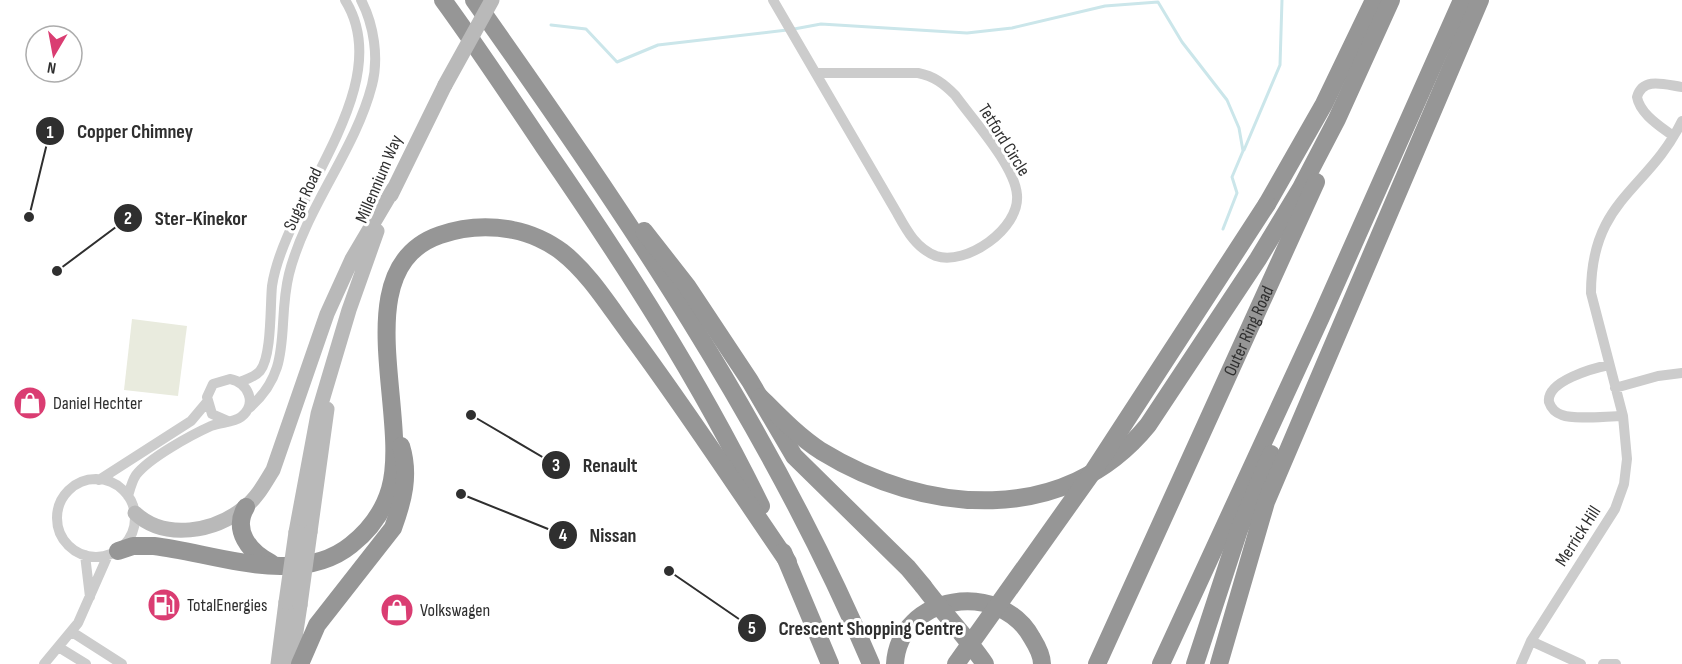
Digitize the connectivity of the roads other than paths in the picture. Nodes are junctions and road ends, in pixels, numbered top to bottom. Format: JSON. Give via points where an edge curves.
{"nodes":[{"id":1,"x":345,"y":0,"type":"edge"},
{"id":2,"x":361,"y":0,"type":"edge"},
{"id":3,"x":443,"y":0,"type":"edge"},
{"id":4,"x":474,"y":0,"type":"edge"},
{"id":5,"x":492,"y":0,"type":"edge"},
{"id":6,"x":1374,"y":0,"type":"edge"},
{"id":7,"x":1391,"y":0,"type":"edge"},
{"id":8,"x":1404,"y":0,"type":"edge"},
{"id":9,"x":1464,"y":0,"type":"edge"},
{"id":10,"x":1480,"y":0,"type":"edge"},
{"id":11,"x":775,"y":2,"type":"edge"},
{"id":12,"x":817,"y":72,"type":"junction"},
{"id":13,"x":1682,"y":87,"type":"edge"},
{"id":14,"x":1682,"y":121,"type":"edge"},
{"id":15,"x":1673,"y":136,"type":"junction"},
{"id":16,"x":394,"y":188,"type":"junction"},
{"id":17,"x":620,"y":209,"type":"junction"},
{"id":18,"x":1609,"y":365,"type":"junction"},
{"id":19,"x":1682,"y":373,"type":"edge"},
{"id":20,"x":240,"y":382,"type":"junction"},
{"id":21,"x":1615,"y":388,"type":"junction"},
{"id":22,"x":760,"y":397,"type":"junction"},
{"id":23,"x":207,"y":402,"type":"junction"},
{"id":24,"x":248,"y":409,"type":"junction"},
{"id":25,"x":1623,"y":416,"type":"junction"},
{"id":26,"x":228,"y":421,"type":"junction"},
{"id":27,"x":395,"y":424,"type":"junction"},
{"id":28,"x":99,"y":480,"type":"junction"},
{"id":29,"x":128,"y":496,"type":"junction"},
{"id":30,"x":246,"y":507,"type":"junction"},
{"id":31,"x":135,"y":513,"type":"junction"},
{"id":32,"x":113,"y":553,"type":"junction"},
{"id":33,"x":85,"y":555,"type":"junction"},
{"id":34,"x":788,"y":562,"type":"junction"},
{"id":35,"x":281,"y":566,"type":"junction"},
{"id":36,"x":90,"y":601,"type":"junction"},
{"id":37,"x":293,"y":604,"type":"junction"},
{"id":38,"x":72,"y":632,"type":"junction"},
{"id":39,"x":1531,"y":641,"type":"junction"},
{"id":40,"x":60,"y":648,"type":"junction"},
{"id":41,"x":44,"y":664,"type":"edge"},
{"id":42,"x":86,"y":664,"type":"edge"},
{"id":43,"x":122,"y":664,"type":"edge"},
{"id":44,"x":278,"y":664,"type":"edge"},
{"id":45,"x":291,"y":664,"type":"edge"},
{"id":46,"x":300,"y":664,"type":"edge"},
{"id":47,"x":830,"y":664,"type":"edge"},
{"id":48,"x":871,"y":664,"type":"edge"},
{"id":49,"x":895,"y":664,"type":"edge"},
{"id":50,"x":956,"y":664,"type":"edge"},
{"id":51,"x":985,"y":664,"type":"edge"},
{"id":52,"x":1042,"y":664,"type":"edge"},
{"id":53,"x":1097,"y":664,"type":"edge"},
{"id":54,"x":1161,"y":664,"type":"edge"},
{"id":55,"x":1195,"y":664,"type":"edge"},
{"id":56,"x":1219,"y":664,"type":"edge"},
{"id":57,"x":1521,"y":664,"type":"edge"},
{"id":58,"x":1581,"y":664,"type":"edge"},
{"id":59,"x":1603,"y":664,"type":"edge"},
{"id":60,"x":1616,"y":664,"type":"edge"}],
"edges":[{"from":1,"to":20,"type":"street","name":"Sugar Road","via":[[357,31],[359,72],[285,246],[273,283],[262,367]]},
{"from":2,"to":24,"type":"street","name":"Sugar Road","via":[[371,26],[375,58],[372,84],[297,251],[283,310],[277,370],[262,397]]},
{"from":3,"to":34,"type":"highway","via":[[666,331],[723,427]]},
{"from":4,"to":17,"type":"highway"},
{"from":5,"to":16,"type":"street","name":"Millennium Way","bridge":true},
{"from":6,"to":50,"type":"highway","bridge":true,"via":[[1324,104],[1267,204],[1094,470]]},
{"from":7,"to":22,"type":"highway","bridge":true,"via":[[1337,120],[1301,188],[1173,392],[1136,440],[1089,476],[1013,500],[957,500],[910,489],[841,462],[802,436]]},
{"from":8,"to":53,"type":"highway","name":"Outer Ring Road","via":[[1305,205]]},
{"from":9,"to":54,"type":"highway"},
{"from":9,"to":55,"type":"highway","via":[[1390,184],[1239,530]]},
{"from":10,"to":56,"type":"highway","via":[[1266,502]]},
{"from":11,"to":12,"type":"street","name":"Tetford Circle"},
{"from":12,"to":12,"type":"street","name":"Tetford Circle","via":[[918,245],[934,255],[955,257],[985,244],[1008,227],[1017,204],[1014,180],[947,87],[918,73]]},
{"from":13,"to":15,"type":"street","via":[[1647,84],[1637,97],[1650,118]]},
{"from":14,"to":15,"type":"street","name":"Merrick Hill"},
{"from":15,"to":18,"type":"street","name":"Merrick Hill","via":[[1609,215],[1594,250],[1591,293]]},
{"from":16,"to":30,"type":"street","via":[[352,259],[327,314],[273,470]]},
{"from":16,"to":37,"type":"street","name":"Millennium Way","bridge":true,"via":[[364,264],[328,386],[327,415]]},
{"from":17,"to":22,"type":"highway","via":[[661,250]]},
{"from":17,"to":48,"type":"highway","via":[[692,323],[814,539]]},
{"from":18,"to":21,"type":"street","name":"Merrick Hill"},
{"from":18,"to":25,"type":"street","via":[[1585,370],[1563,382],[1550,395],[1550,403],[1555,412],[1566,416]]},
{"from":19,"to":21,"type":"street"},
{"from":20,"to":23,"type":"street","via":[[217,382],[210,388]]},
{"from":20,"to":24,"type":"street","via":[[249,394]]},
{"from":21,"to":25,"type":"street","name":"Merrick Hill"},
{"from":22,"to":51,"type":"highway","bridge":true,"via":[[794,456],[908,568]]},
{"from":23,"to":26,"type":"street","via":[[212,414]]},
{"from":23,"to":28,"type":"street","via":[[181,428]]},
{"from":24,"to":26,"type":"street","via":[[240,418]]},
{"from":25,"to":39,"type":"street","name":"Merrick Hill","via":[[1627,459],[1616,509]]},
{"from":26,"to":29,"type":"street","via":[[204,429],[143,468],[134,478]]},
{"from":27,"to":34,"type":"highway","via":[[387,312],[393,279],[402,263],[429,239],[458,229],[514,230],[545,241],[586,276],[658,372]]},
{"from":27,"to":35,"type":"highway","via":[[390,489],[370,527],[329,559],[305,566]]},
{"from":27,"to":46,"type":"highway","via":[[406,479],[397,519],[382,545],[317,625]]},
{"from":28,"to":29,"type":"street","via":[[116,485]]},
{"from":28,"to":33,"type":"street","via":[[71,489],[58,511],[63,539]]},
{"from":29,"to":31,"type":"street"},
{"from":30,"to":31,"type":"street","via":[[225,520],[188,530],[155,526]]},
{"from":30,"to":35,"type":"highway","via":[[240,524],[245,540],[261,558]]},
{"from":31,"to":32,"type":"street","via":[[132,534]]},
{"from":32,"to":33,"type":"street"},
{"from":32,"to":35,"type":"highway","via":[[133,546],[154,546]]},
{"from":32,"to":36,"type":"street"},
{"from":33,"to":36,"type":"street"},
{"from":34,"to":47,"type":"highway"},
{"from":36,"to":38,"type":"street"},
{"from":37,"to":44,"type":"street","name":"Millennium Way"},
{"from":37,"to":45,"type":"street","name":"Millennium Way"},
{"from":38,"to":40,"type":"street"},
{"from":38,"to":43,"type":"street"},
{"from":39,"to":57,"type":"street","name":"Merrick Hill"},
{"from":39,"to":58,"type":"street"},
{"from":40,"to":41,"type":"street"},
{"from":40,"to":42,"type":"street"},
{"from":49,"to":52,"type":"highway","via":[[896,650],[905,632],[918,619],[934,608],[974,601],[1011,612],[1027,628]]},
{"from":59,"to":60,"type":"street"}]}
